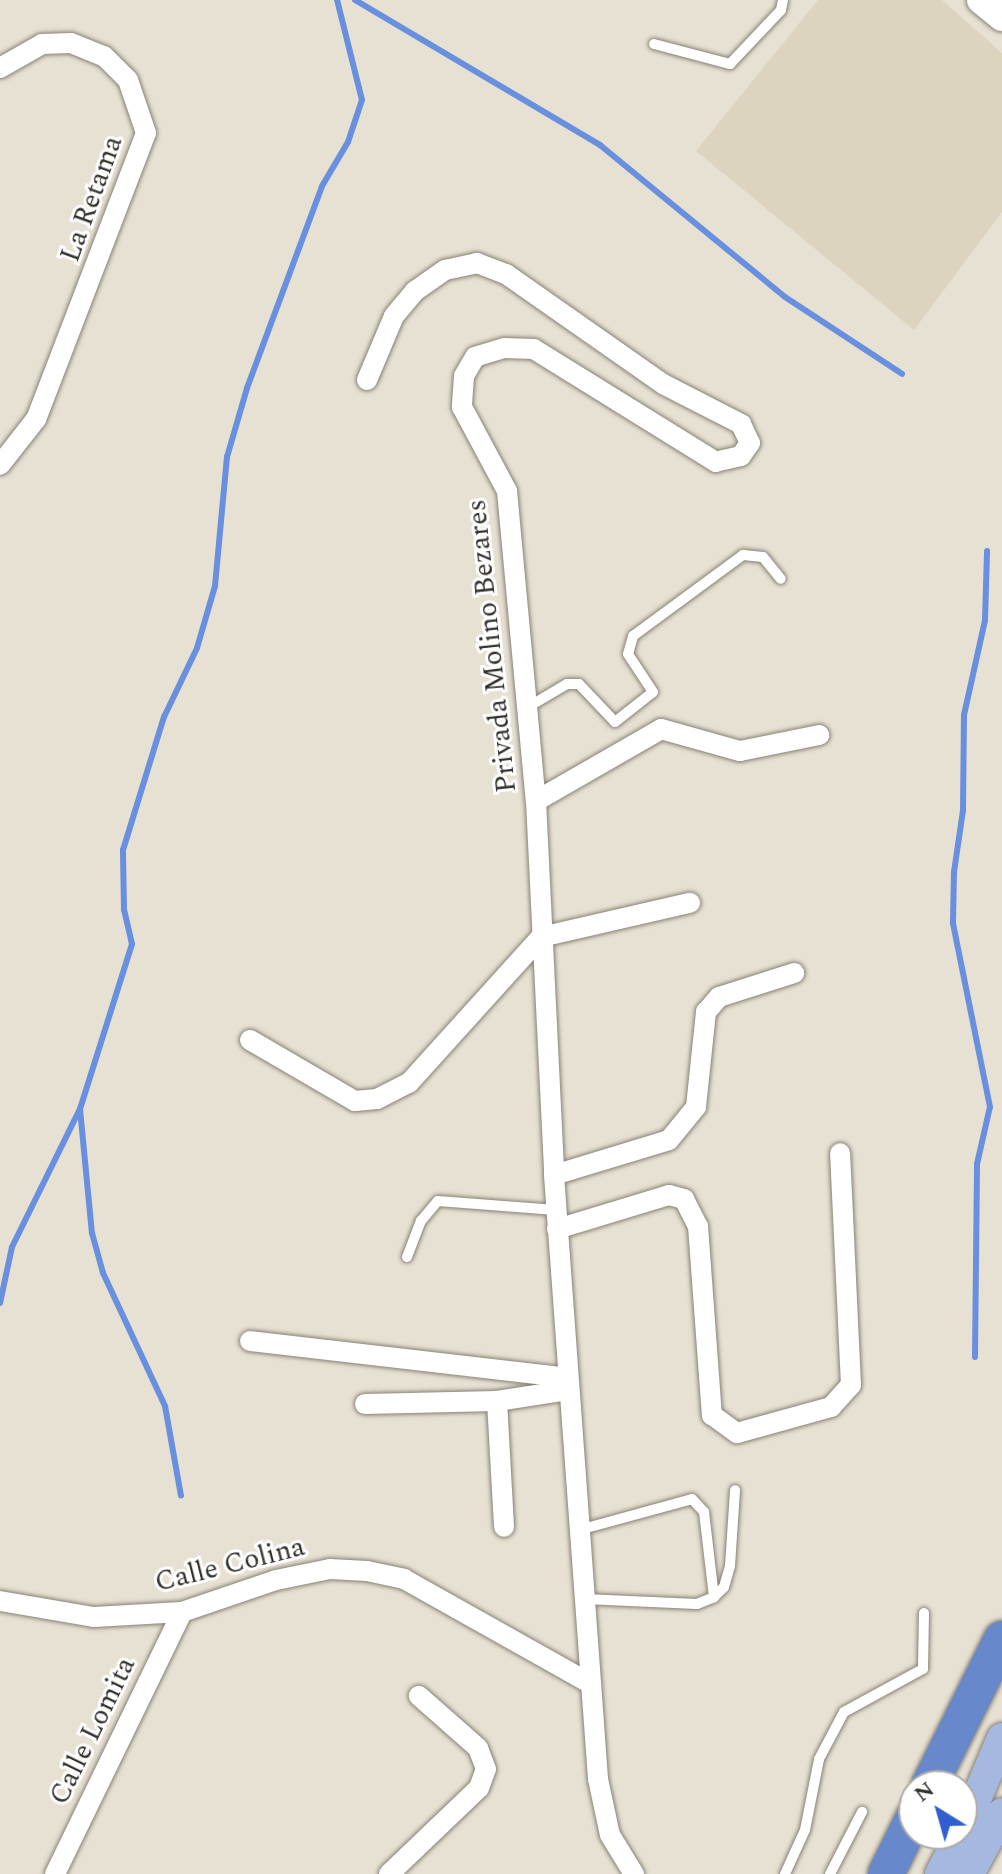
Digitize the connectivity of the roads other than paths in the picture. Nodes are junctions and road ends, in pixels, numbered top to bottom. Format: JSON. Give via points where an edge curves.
{"nodes":[{"id":1,"x":783,"y":0,"type":"edge"},
{"id":2,"x":981,"y":0,"type":"edge"},
{"id":3,"x":1002,"y":17,"type":"edge"},
{"id":4,"x":654,"y":44,"type":"dead end"},
{"id":5,"x":0,"y":68,"type":"edge"},
{"id":6,"x":367,"y":380,"type":"dead end"},
{"id":7,"x":0,"y":465,"type":"edge"},
{"id":8,"x":781,"y":579,"type":"dead end"},
{"id":9,"x":528,"y":707,"type":"junction"},
{"id":10,"x":819,"y":735,"type":"dead end"},
{"id":11,"x":536,"y":801,"type":"junction"},
{"id":12,"x":690,"y":903,"type":"dead end"},
{"id":13,"x":541,"y":937,"type":"junction"},
{"id":14,"x":794,"y":973,"type":"dead end"},
{"id":15,"x":250,"y":1040,"type":"dead end"},
{"id":16,"x":840,"y":1153,"type":"dead end"},
{"id":17,"x":554,"y":1175,"type":"junction"},
{"id":18,"x":556,"y":1219,"type":"junction"},
{"id":19,"x":407,"y":1257,"type":"dead end"},
{"id":20,"x":250,"y":1341,"type":"dead end"},
{"id":21,"x":569,"y":1384,"type":"junction"},
{"id":22,"x":497,"y":1401,"type":"junction"},
{"id":23,"x":365,"y":1404,"type":"dead end"},
{"id":24,"x":735,"y":1490,"type":"dead end"},
{"id":25,"x":504,"y":1527,"type":"dead end"},
{"id":26,"x":579,"y":1530,"type":"junction"},
{"id":27,"x":714,"y":1597,"type":"junction"},
{"id":28,"x":584,"y":1599,"type":"junction"},
{"id":29,"x":0,"y":1601,"type":"edge"},
{"id":30,"x":182,"y":1612,"type":"junction"},
{"id":31,"x":924,"y":1613,"type":"dead end"},
{"id":32,"x":1002,"y":1639,"type":"edge"},
{"id":33,"x":591,"y":1684,"type":"junction"},
{"id":34,"x":419,"y":1696,"type":"dead end"},
{"id":35,"x":1002,"y":1738,"type":"edge"},
{"id":36,"x":937,"y":1770,"type":"edge"},
{"id":37,"x":978,"y":1796,"type":"edge"},
{"id":38,"x":862,"y":1812,"type":"dead end"},
{"id":39,"x":1002,"y":1813,"type":"edge"},
{"id":40,"x":898,"y":1850,"type":"edge"},
{"id":41,"x":953,"y":1850,"type":"edge"},
{"id":42,"x":55,"y":1874,"type":"edge"},
{"id":43,"x":389,"y":1874,"type":"edge"},
{"id":44,"x":634,"y":1874,"type":"edge"},
{"id":45,"x":785,"y":1874,"type":"edge"},
{"id":46,"x":830,"y":1874,"type":"edge"},
{"id":47,"x":886,"y":1874,"type":"edge"},
{"id":48,"x":940,"y":1874,"type":"edge"},
{"id":49,"x":969,"y":1874,"type":"edge"}],
"edges":[{"from":1,"to":4,"type":"lane","via":[[781,10],[730,64]]},
{"from":2,"to":3,"type":"main road"},
{"from":5,"to":7,"type":"street","name":"La Retama","via":[[42,44],[71,43],[104,56],[128,80],[146,133],[36,419]]},
{"from":6,"to":9,"type":"street","name":"Privada Molino Bezares","via":[[394,316],[415,291],[445,270],[477,263],[506,274],[663,384],[741,424],[750,443],[741,456],[716,462],[534,349],[504,348],[475,357],[464,376],[462,407],[507,491]]},
{"from":8,"to":9,"type":"lane","via":[[763,557],[743,555],[633,636],[628,654],[653,692],[615,722],[579,684],[567,684]]},
{"from":9,"to":11,"type":"street","name":"Privada Molino Bezares"},
{"from":10,"to":11,"type":"street","via":[[740,751],[661,729]]},
{"from":11,"to":13,"type":"street","name":"Privada Molino Bezares"},
{"from":12,"to":13,"type":"street"},
{"from":13,"to":15,"type":"street","via":[[409,1083],[377,1099],[355,1101]]},
{"from":13,"to":17,"type":"street","name":"Privada Molino Bezares"},
{"from":14,"to":17,"type":"street","via":[[719,997],[706,1012],[696,1107],[669,1140]]},
{"from":16,"to":18,"type":"street","via":[[851,1385],[831,1407],[737,1433],[712,1415],[698,1226],[684,1199],[669,1195]]},
{"from":17,"to":18,"type":"street","name":"Privada Molino Bezares"},
{"from":18,"to":19,"type":"lane","via":[[438,1201],[421,1221]]},
{"from":18,"to":21,"type":"street","name":"Privada Molino Bezares"},
{"from":20,"to":21,"type":"street"},
{"from":21,"to":22,"type":"street"},
{"from":21,"to":26,"type":"street","name":"Privada Molino Bezares"},
{"from":22,"to":23,"type":"street"},
{"from":22,"to":25,"type":"street"},
{"from":24,"to":27,"type":"lane","via":[[730,1566],[724,1587]]},
{"from":26,"to":27,"type":"lane","via":[[692,1499],[704,1512]]},
{"from":26,"to":28,"type":"street","name":"Privada Molino Bezares"},
{"from":27,"to":28,"type":"lane","via":[[697,1604]]},
{"from":28,"to":33,"type":"street","name":"Privada Molino Bezares"},
{"from":29,"to":30,"type":"street","name":"Calle Colina","via":[[94,1617]]},
{"from":30,"to":33,"type":"street","name":"Calle Colina","via":[[276,1580],[330,1569],[367,1571],[404,1579]]},
{"from":30,"to":42,"type":"street","name":"Calle Lomita"},
{"from":31,"to":45,"type":"lane","via":[[923,1669],[844,1712],[819,1759],[805,1830]]},
{"from":32,"to":36,"type":"highway"},
{"from":33,"to":44,"type":"street","name":"Privada Molino Bezares","via":[[604,1814],[610,1835]]},
{"from":34,"to":43,"type":"street","via":[[478,1748],[486,1769],[479,1788]]},
{"from":35,"to":37,"type":"main road"},
{"from":38,"to":46,"type":"lane"},
{"from":39,"to":49,"type":"main road"},
{"from":40,"to":47,"type":"highway"},
{"from":41,"to":48,"type":"main road"}]}
